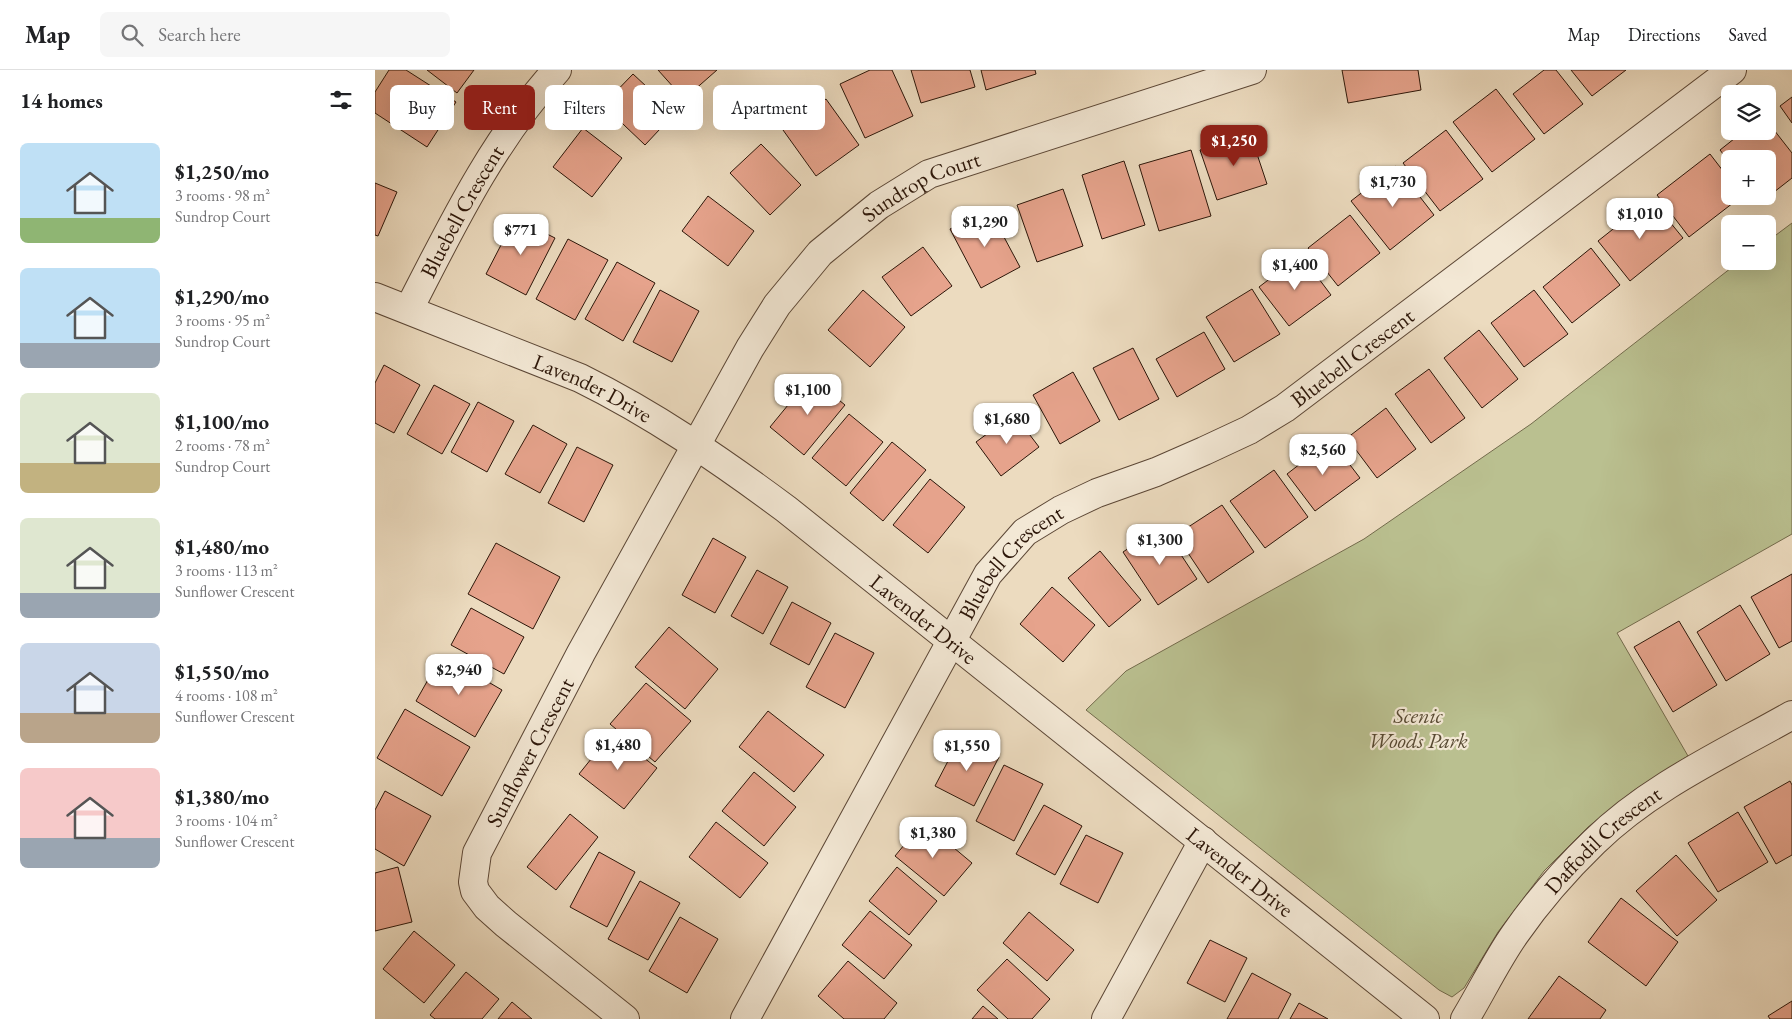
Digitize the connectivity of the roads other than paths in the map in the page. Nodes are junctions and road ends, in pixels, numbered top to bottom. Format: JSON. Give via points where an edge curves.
{"nodes":[{"id":1,"x":557,"y":70,"type":"edge"},
{"id":2,"x":1251,"y":70,"type":"edge"},
{"id":3,"x":1732,"y":70,"type":"edge"},
{"id":4,"x":375,"y":297,"type":"edge"},
{"id":5,"x":409,"y":309,"type":"junction"},
{"id":6,"x":697,"y":445,"type":"junction"},
{"id":7,"x":951,"y":642,"type":"junction"},
{"id":8,"x":1792,"y":715,"type":"edge"},
{"id":9,"x":1203,"y":841,"type":"junction"},
{"id":10,"x":625,"y":1019,"type":"edge"},
{"id":11,"x":745,"y":1019,"type":"edge"},
{"id":12,"x":1106,"y":1019,"type":"edge"},
{"id":13,"x":1425,"y":1019,"type":"edge"},
{"id":14,"x":1465,"y":1019,"type":"edge"}],
"edges":[{"from":1,"to":5,"type":"street","name":"Bluebell Crescent","via":[[523,110],[484,169]]},
{"from":2,"to":6,"type":"street","name":"Sundrop Court","via":[[929,174],[879,204],[821,253],[777,305]]},
{"from":3,"to":7,"type":"street","name":"Bluebell Crescent","via":[[1285,408],[1249,430],[1204,451],[1097,492],[1025,532],[989,574]]},
{"from":4,"to":5,"type":"street","name":"Lavender Drive"},
{"from":5,"to":6,"type":"street","name":"Lavender Drive","via":[[580,378]]},
{"from":6,"to":7,"type":"street","name":"Lavender Drive","via":[[786,509]]},
{"from":6,"to":10,"type":"street","name":"Sunflower Crescent","via":[[485,834],[473,872],[475,892],[487,907]]},
{"from":7,"to":9,"type":"street","name":"Lavender Drive"},
{"from":7,"to":11,"type":"street"},
{"from":8,"to":14,"type":"street","name":"Daffodil Crescent","via":[[1655,794],[1595,841],[1514,935]]},
{"from":9,"to":12,"type":"street"},
{"from":9,"to":13,"type":"street","name":"Lavender Drive"}]}
